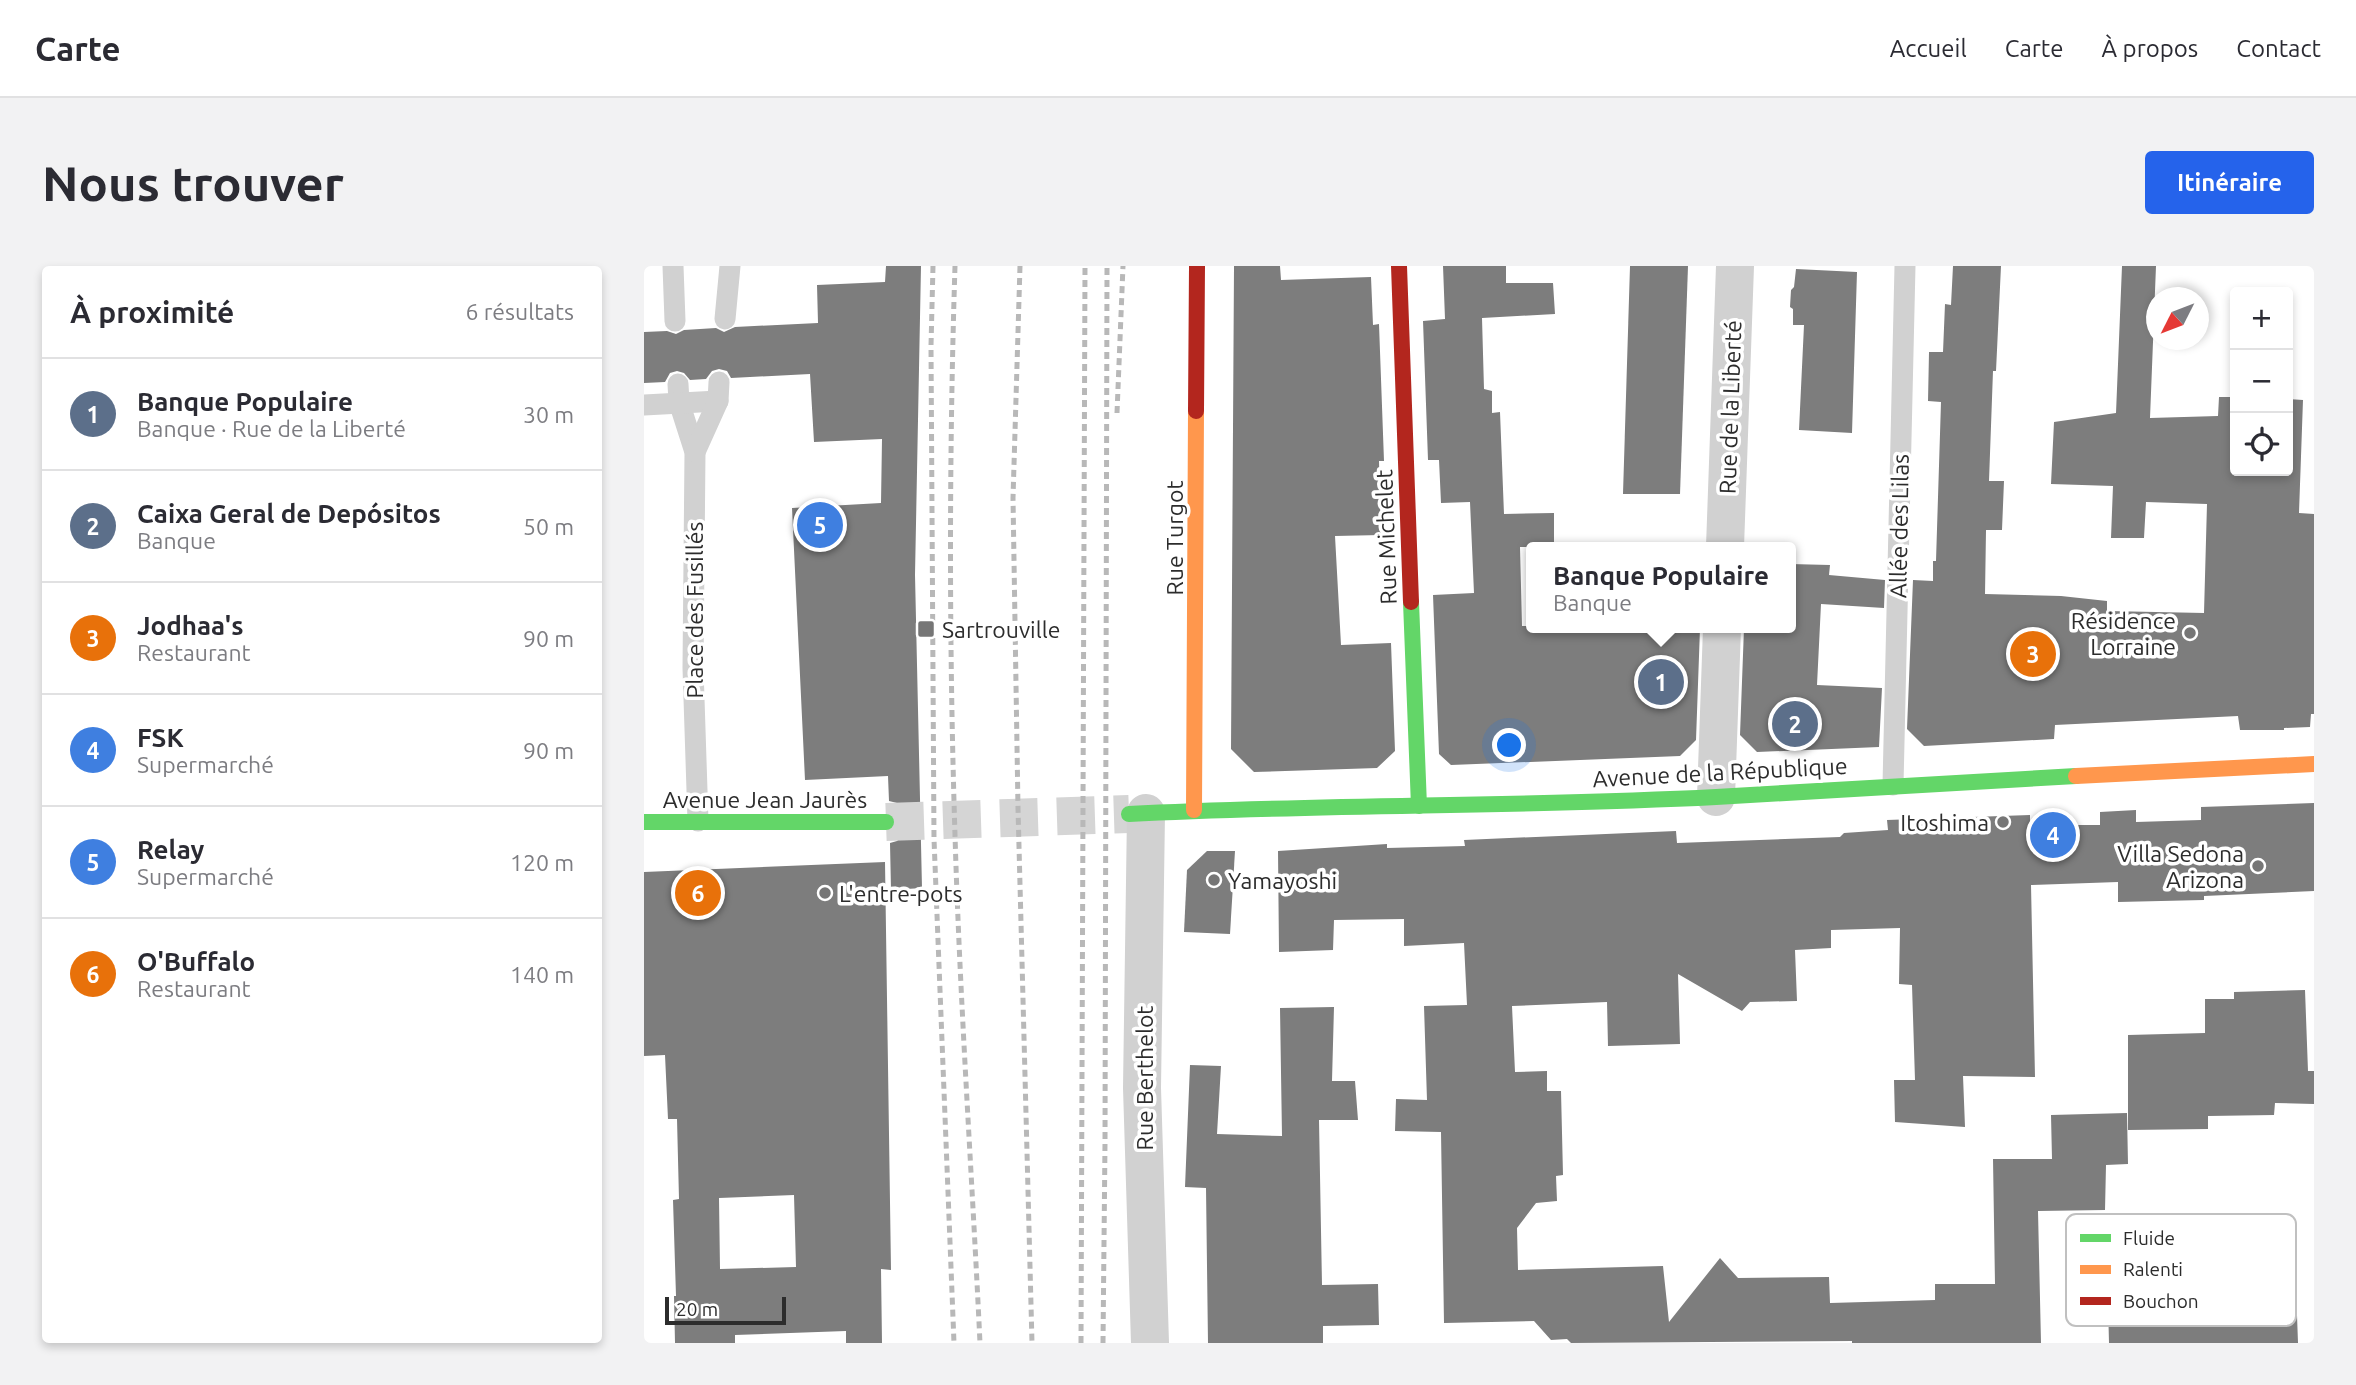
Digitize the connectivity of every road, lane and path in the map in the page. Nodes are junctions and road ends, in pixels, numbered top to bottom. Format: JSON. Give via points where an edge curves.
{"nodes":[{"id":1,"x":673,"y":266,"type":"edge"},
{"id":2,"x":730,"y":266,"type":"edge"},
{"id":3,"x":1197,"y":266,"type":"edge"},
{"id":4,"x":1399,"y":266,"type":"edge"},
{"id":5,"x":1735,"y":266,"type":"edge"},
{"id":6,"x":1905,"y":266,"type":"edge"},
{"id":7,"x":725,"y":319,"type":"dead end"},
{"id":8,"x":675,"y":321,"type":"dead end"},
{"id":9,"x":678,"y":393,"type":"junction"},
{"id":10,"x":644,"y":405,"type":"edge"},
{"id":11,"x":695,"y":452,"type":"junction"},
{"id":12,"x":1725,"y":542,"type":"edge"},
{"id":13,"x":1722,"y":633,"type":"edge"},
{"id":14,"x":2314,"y":764,"type":"edge"},
{"id":15,"x":1893,"y":785,"type":"junction"},
{"id":16,"x":1716,"y":797,"type":"junction"},
{"id":17,"x":1419,"y":806,"type":"junction"},
{"id":18,"x":1194,"y":810,"type":"junction"},
{"id":19,"x":1138,"y":814,"type":"joint"},
{"id":20,"x":698,"y":821,"type":"junction"},
{"id":21,"x":644,"y":822,"type":"edge"},
{"id":22,"x":886,"y":822,"type":"tunnel mouth"},
{"id":23,"x":1150,"y":1343,"type":"edge"}],
"edges":[{"from":1,"to":8,"type":"lane"},
{"from":2,"to":7,"type":"lane"},
{"from":3,"to":18,"type":"main road","name":"Rue Turgot"},
{"from":4,"to":17,"type":"main road","name":"Rue Michelet"},
{"from":5,"to":12,"type":"street","name":"Rue de la Liberté"},
{"from":6,"to":15,"type":"lane","name":"Allée des Lilas"},
{"from":9,"to":10,"type":"lane"},
{"from":9,"to":11,"type":"lane","name":"Place des Fusillés"},
{"from":9,"to":11,"type":"lane","via":[[718,391]]},
{"from":11,"to":20,"type":"lane","name":"Place des Fusillés","via":[[693,668]]},
{"from":13,"to":16,"type":"street"},
{"from":14,"to":15,"type":"main road","name":"Avenue de la République"},
{"from":15,"to":16,"type":"main road","name":"Avenue de la République"},
{"from":16,"to":17,"type":"main road","name":"Avenue de la République"},
{"from":17,"to":18,"type":"main road","name":"Avenue de la République"},
{"from":18,"to":19,"type":"main road","name":"Avenue de la République"},
{"from":19,"to":23,"type":"street","name":"Rue Berthelot"},
{"from":20,"to":21,"type":"main road","name":"Avenue Jean Jaurès"},
{"from":20,"to":22,"type":"main road","name":"Avenue Jean Jaurès"}]}
